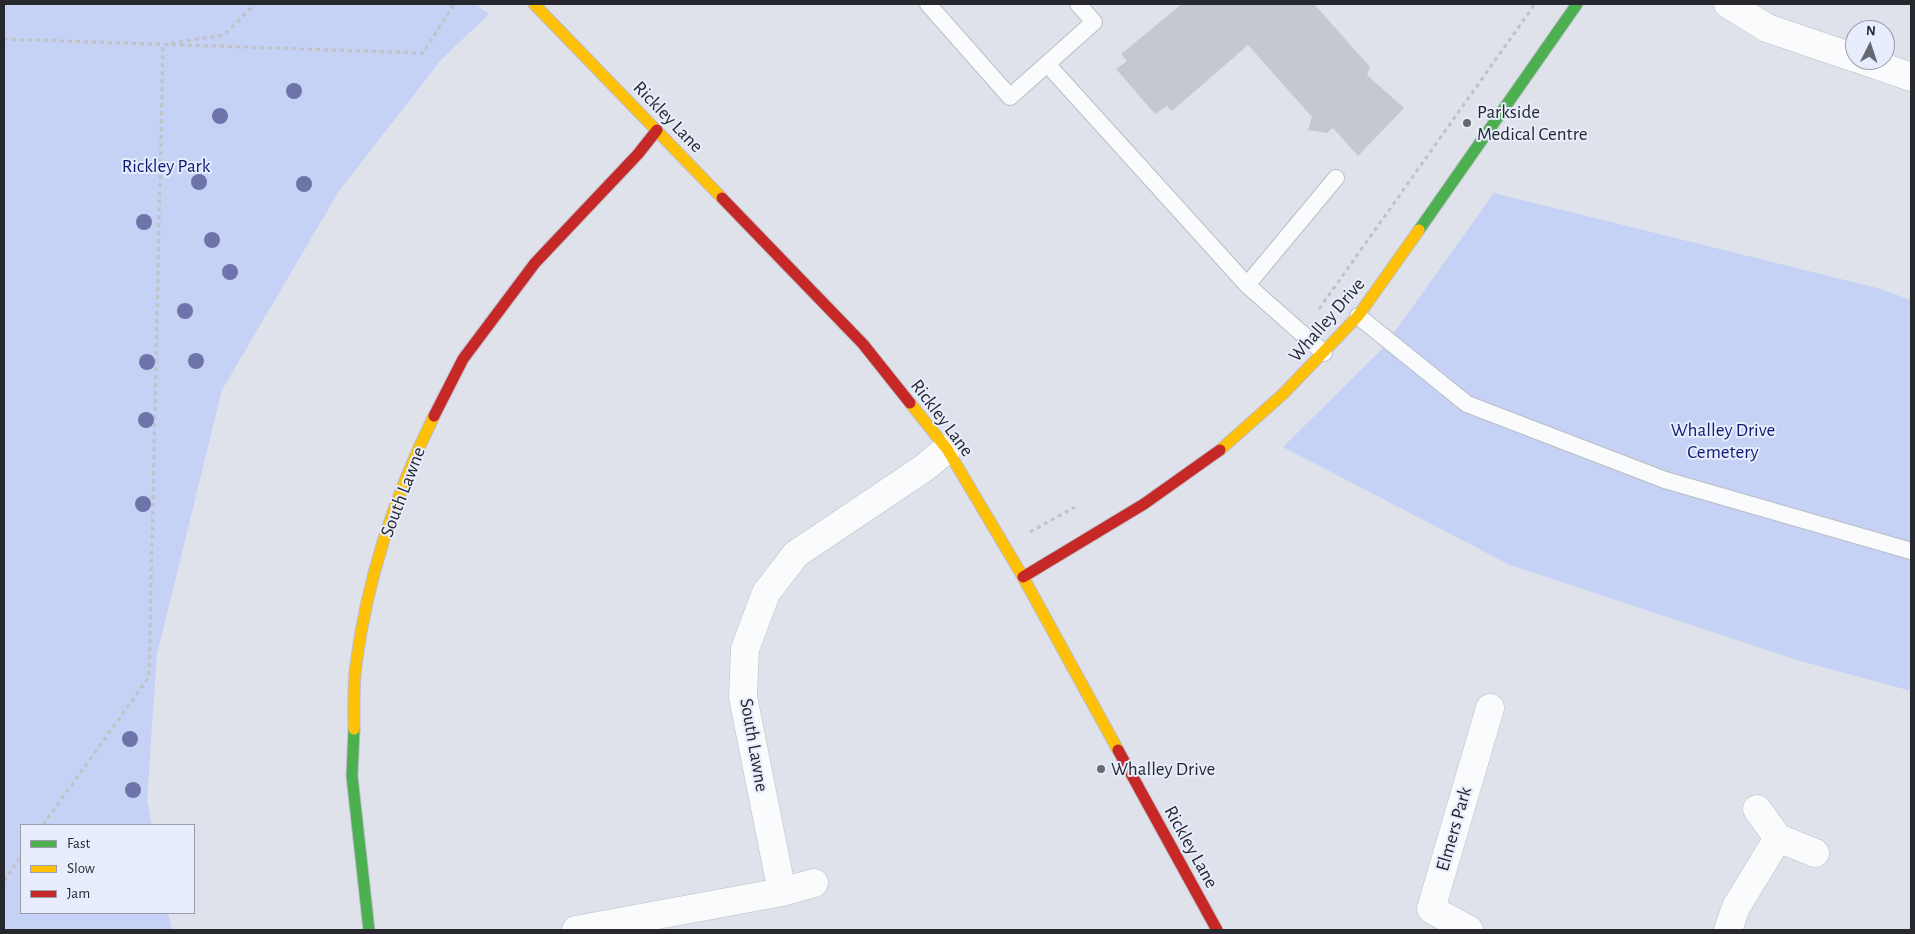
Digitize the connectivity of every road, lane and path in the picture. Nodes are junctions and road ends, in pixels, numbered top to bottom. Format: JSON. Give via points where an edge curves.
{"nodes":[{"id":1,"x":255,"y":4,"type":"edge"},
{"id":2,"x":454,"y":4,"type":"edge"},
{"id":3,"x":534,"y":4,"type":"edge"},
{"id":4,"x":928,"y":4,"type":"edge"},
{"id":5,"x":1078,"y":4,"type":"edge"},
{"id":6,"x":1535,"y":4,"type":"edge"},
{"id":7,"x":1576,"y":4,"type":"edge"},
{"id":8,"x":1728,"y":4,"type":"edge"},
{"id":9,"x":4,"y":39,"type":"edge"},
{"id":10,"x":163,"y":45,"type":"junction"},
{"id":11,"x":1845,"y":55,"type":"edge"},
{"id":12,"x":1048,"y":65,"type":"junction"},
{"id":13,"x":1891,"y":70,"type":"edge"},
{"id":14,"x":1911,"y":77,"type":"edge"},
{"id":15,"x":656,"y":130,"type":"junction"},
{"id":16,"x":1336,"y":178,"type":"dead end"},
{"id":17,"x":1247,"y":285,"type":"junction"},
{"id":18,"x":1358,"y":316,"type":"junction"},
{"id":19,"x":1299,"y":332,"type":"junction"},
{"id":20,"x":1324,"y":353,"type":"junction"},
{"id":21,"x":947,"y":449,"type":"junction"},
{"id":22,"x":1081,"y":504,"type":"dead end"},
{"id":23,"x":1029,"y":532,"type":"dead end"},
{"id":24,"x":1911,"y":551,"type":"edge"},
{"id":25,"x":1023,"y":578,"type":"junction"},
{"id":26,"x":1490,"y":708,"type":"dead end"},
{"id":27,"x":1757,"y":809,"type":"dead end"},
{"id":28,"x":44,"y":824,"type":"edge"},
{"id":29,"x":1778,"y":838,"type":"junction"},
{"id":30,"x":1815,"y":853,"type":"dead end"},
{"id":31,"x":20,"y":857,"type":"edge"},
{"id":32,"x":4,"y":881,"type":"edge"},
{"id":33,"x":814,"y":883,"type":"dead end"},
{"id":34,"x":782,"y":892,"type":"junction"},
{"id":35,"x":369,"y":930,"type":"edge"},
{"id":36,"x":576,"y":930,"type":"edge"},
{"id":37,"x":1217,"y":930,"type":"edge"},
{"id":38,"x":1469,"y":930,"type":"edge"},
{"id":39,"x":1728,"y":930,"type":"edge"}],
"edges":[{"from":1,"to":10,"type":"path","via":[[224,35]]},
{"from":2,"to":10,"type":"path","via":[[423,53]]},
{"from":3,"to":15,"type":"street","name":"Rickley Lane"},
{"from":4,"to":12,"type":"lane","via":[[1010,97]]},
{"from":5,"to":12,"type":"lane","via":[[1094,22]]},
{"from":6,"to":19,"type":"path","via":[[1327,300]]},
{"from":7,"to":18,"type":"street","name":"Whalley Drive"},
{"from":8,"to":11,"type":"street","via":[[1767,28]]},
{"from":9,"to":10,"type":"path"},
{"from":10,"to":28,"type":"path","via":[[149,677]]},
{"from":12,"to":17,"type":"lane"},
{"from":13,"to":14,"type":"street"},
{"from":15,"to":21,"type":"street","name":"Rickley Lane","via":[[863,344]]},
{"from":15,"to":35,"type":"street","name":"South Lawne","via":[[638,154],[535,263],[463,359],[408,467],[374,572],[356,665],[352,776]]},
{"from":16,"to":17,"type":"lane"},
{"from":17,"to":19,"type":"lane"},
{"from":18,"to":20,"type":"street","name":"Whalley Drive"},
{"from":18,"to":24,"type":"lane","via":[[1468,404],[1665,480]]},
{"from":19,"to":20,"type":"lane"},
{"from":20,"to":25,"type":"street","name":"Whalley Drive","via":[[1270,408],[1202,464]]},
{"from":21,"to":25,"type":"street","name":"Rickley Lane"},
{"from":21,"to":34,"type":"street","name":"South Lawne","via":[[796,554],[766,593],[745,649],[743,697]]},
{"from":22,"to":23,"type":"path"},
{"from":25,"to":37,"type":"street","name":"Rickley Lane"},
{"from":26,"to":38,"type":"street","name":"Elmers Park","via":[[1431,909]]},
{"from":27,"to":29,"type":"street"},
{"from":29,"to":30,"type":"street"},
{"from":29,"to":39,"type":"street","via":[[1736,907]]},
{"from":31,"to":32,"type":"path"},
{"from":33,"to":34,"type":"street"},
{"from":34,"to":36,"type":"street"}]}
